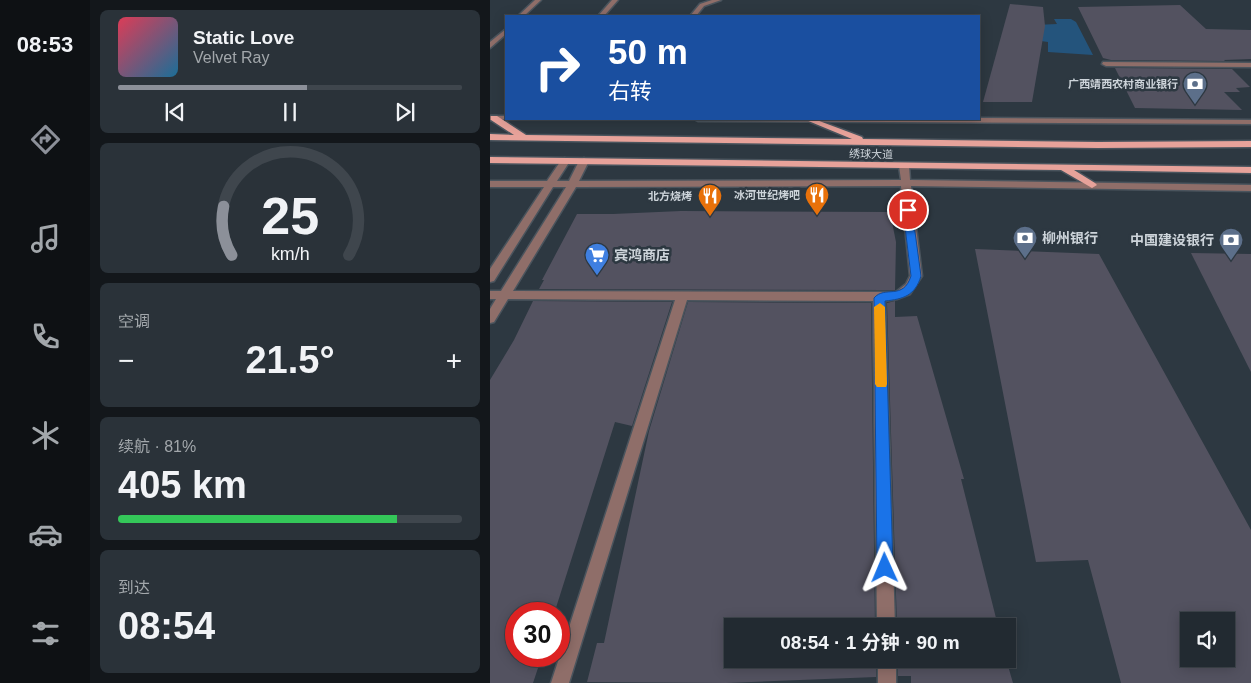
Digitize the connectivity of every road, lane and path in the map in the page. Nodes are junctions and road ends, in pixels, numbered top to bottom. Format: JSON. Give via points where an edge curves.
{"nodes":[{"id":1,"x":538,"y":0,"type":"edge"},
{"id":2,"x":615,"y":0,"type":"edge"},
{"id":3,"x":718,"y":0,"type":"edge"},
{"id":4,"x":522,"y":15,"type":"edge"},
{"id":5,"x":602,"y":15,"type":"edge"},
{"id":6,"x":694,"y":15,"type":"edge"},
{"id":7,"x":505,"y":32,"type":"edge"},
{"id":8,"x":490,"y":46,"type":"edge"},
{"id":9,"x":1106,"y":64,"type":"dead end"},
{"id":10,"x":1251,"y":65,"type":"edge"},
{"id":11,"x":492,"y":118,"type":"edge"},
{"id":12,"x":505,"y":118,"type":"edge"},
{"id":13,"x":810,"y":120,"type":"joint"},
{"id":14,"x":1251,"y":122,"type":"edge"},
{"id":15,"x":490,"y":138,"type":"edge"},
{"id":16,"x":525,"y":138,"type":"junction"},
{"id":17,"x":866,"y":142,"type":"junction"},
{"id":18,"x":1251,"y":144,"type":"edge"},
{"id":19,"x":490,"y":160,"type":"edge"},
{"id":20,"x":565,"y":161,"type":"junction"},
{"id":21,"x":584,"y":161,"type":"junction"},
{"id":22,"x":904,"y":166,"type":"junction"},
{"id":23,"x":1062,"y":167,"type":"junction"},
{"id":24,"x":1251,"y":170,"type":"edge"},
{"id":25,"x":905,"y":183,"type":"junction"},
{"id":26,"x":490,"y":184,"type":"edge"},
{"id":27,"x":550,"y":185,"type":"junction"},
{"id":28,"x":572,"y":185,"type":"junction"},
{"id":29,"x":1092,"y":185,"type":"junction"},
{"id":30,"x":1251,"y":188,"type":"edge"},
{"id":31,"x":490,"y":278,"type":"edge"},
{"id":32,"x":504,"y":295,"type":"junction"},
{"id":33,"x":490,"y":296,"type":"edge"},
{"id":34,"x":682,"y":298,"type":"junction"},
{"id":35,"x":879,"y":298,"type":"junction"},
{"id":36,"x":490,"y":319,"type":"edge"},
{"id":37,"x":886,"y":618,"type":"edge"},
{"id":38,"x":887,"y":668,"type":"edge"},
{"id":39,"x":560,"y":683,"type":"edge"},
{"id":40,"x":888,"y":683,"type":"edge"}],
"edges":[{"from":1,"to":4,"type":"street"},
{"from":2,"to":5,"type":"street"},
{"from":3,"to":6,"type":"street","via":[[702,5]]},
{"from":7,"to":8,"type":"street"},
{"from":9,"to":10,"type":"street"},
{"from":11,"to":12,"type":"street"},
{"from":11,"to":16,"type":"main road"},
{"from":13,"to":14,"type":"street"},
{"from":13,"to":17,"type":"main road"},
{"from":15,"to":16,"type":"main road","name":"绣球大道"},
{"from":16,"to":17,"type":"main road","name":"绣球大道"},
{"from":17,"to":18,"type":"main road","name":"绣球大道"},
{"from":19,"to":20,"type":"main road","name":"绣球大道"},
{"from":20,"to":21,"type":"main road","name":"绣球大道"},
{"from":20,"to":27,"type":"street"},
{"from":21,"to":22,"type":"main road","name":"绣球大道"},
{"from":21,"to":28,"type":"street"},
{"from":22,"to":23,"type":"main road","name":"绣球大道"},
{"from":22,"to":25,"type":"street"},
{"from":23,"to":24,"type":"main road","name":"绣球大道"},
{"from":23,"to":29,"type":"main road"},
{"from":25,"to":28,"type":"street"},
{"from":25,"to":29,"type":"street"},
{"from":25,"to":35,"type":"street","via":[[916,276],[909,290],[900,295]]},
{"from":26,"to":27,"type":"street"},
{"from":27,"to":28,"type":"street"},
{"from":27,"to":31,"type":"street"},
{"from":28,"to":32,"type":"street"},
{"from":29,"to":30,"type":"street"},
{"from":32,"to":33,"type":"street"},
{"from":32,"to":34,"type":"street"},
{"from":32,"to":36,"type":"street"},
{"from":34,"to":35,"type":"street"},
{"from":34,"to":39,"type":"street"},
{"from":35,"to":37,"type":"street"},
{"from":38,"to":40,"type":"street"}]}
